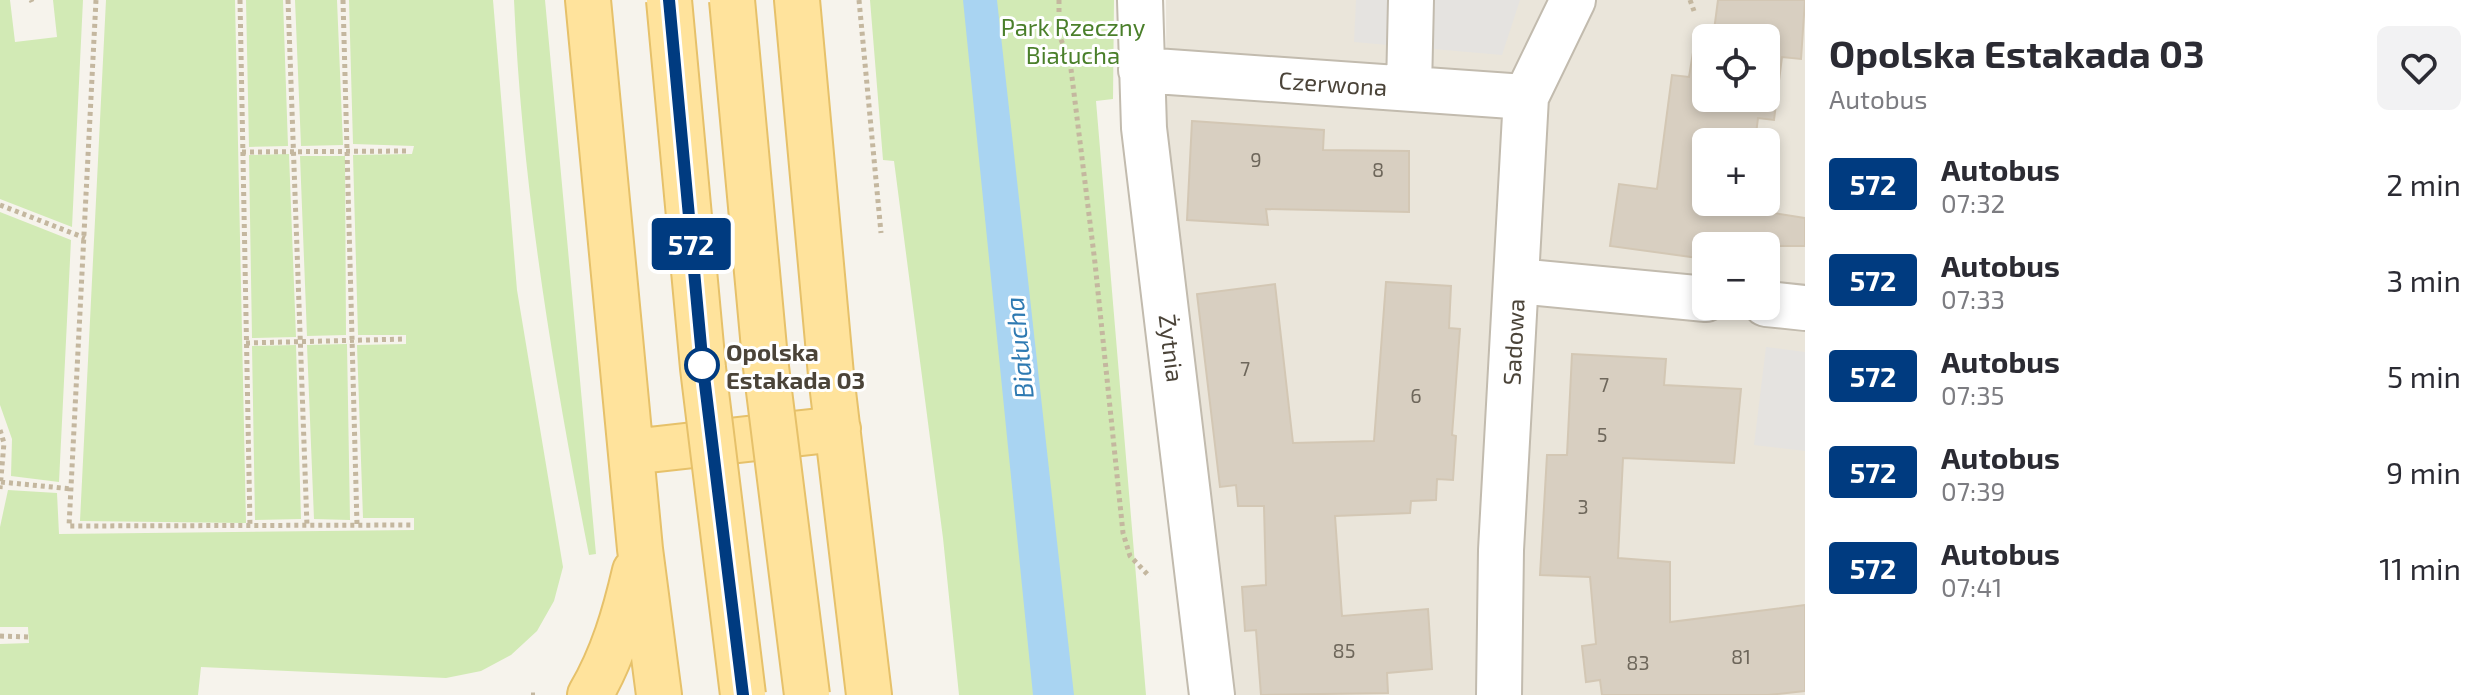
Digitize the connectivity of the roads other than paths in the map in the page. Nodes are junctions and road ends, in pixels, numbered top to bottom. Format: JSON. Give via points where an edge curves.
{"nodes":[{"id":1,"x":588,"y":0,"type":"edge"},
{"id":2,"x":669,"y":0,"type":"edge"},
{"id":3,"x":732,"y":0,"type":"edge"},
{"id":4,"x":797,"y":0,"type":"edge"},
{"id":5,"x":1140,"y":0,"type":"edge"},
{"id":6,"x":1411,"y":0,"type":"edge"},
{"id":7,"x":1573,"y":0,"type":"edge"},
{"id":8,"x":1140,"y":65,"type":"junction"},
{"id":9,"x":1409,"y":88,"type":"junction"},
{"id":10,"x":1526,"y":97,"type":"junction"},
{"id":11,"x":1517,"y":281,"type":"junction"},
{"id":12,"x":1692,"y":298,"type":"edge"},
{"id":13,"x":1780,"y":305,"type":"edge"},
{"id":14,"x":1805,"y":308,"type":"edge"},
{"id":15,"x":838,"y":429,"type":"junction"},
{"id":16,"x":631,"y":452,"type":"junction"},
{"id":17,"x":640,"y":549,"type":"junction"},
{"id":18,"x":590,"y":695,"type":"edge"},
{"id":19,"x":659,"y":695,"type":"edge"},
{"id":20,"x":743,"y":695,"type":"edge"},
{"id":21,"x":807,"y":695,"type":"edge"},
{"id":22,"x":869,"y":695,"type":"edge"},
{"id":23,"x":1212,"y":695,"type":"edge"},
{"id":24,"x":1499,"y":695,"type":"edge"}],
"edges":[{"from":1,"to":16,"type":"main road"},
{"from":2,"to":20,"type":"main road","bridge":true,"via":[[703,368]]},
{"from":3,"to":21,"type":"main road","bridge":true,"via":[[770,403]]},
{"from":4,"to":15,"type":"main road"},
{"from":5,"to":8,"type":"street","name":"Żytnia"},
{"from":6,"to":9,"type":"street"},
{"from":7,"to":10,"type":"street","name":"Sadowa"},
{"from":8,"to":9,"type":"street","name":"Czerwona"},
{"from":8,"to":23,"type":"street","name":"Żytnia"},
{"from":9,"to":10,"type":"street","name":"Czerwona"},
{"from":10,"to":11,"type":"street","name":"Sadowa"},
{"from":11,"to":12,"type":"street"},
{"from":11,"to":24,"type":"street","name":"Sadowa","via":[[1501,550]]},
{"from":13,"to":14,"type":"street"},
{"from":15,"to":16,"type":"main road"},
{"from":15,"to":22,"type":"main road"},
{"from":16,"to":17,"type":"main road"},
{"from":17,"to":18,"type":"main road","via":[[626,610]]},
{"from":17,"to":19,"type":"main road"}]}
